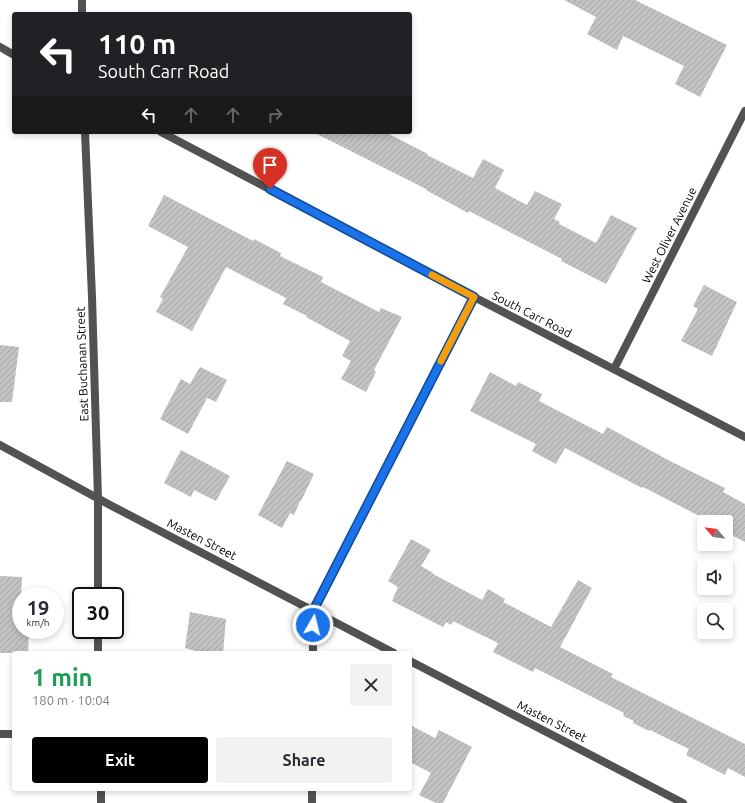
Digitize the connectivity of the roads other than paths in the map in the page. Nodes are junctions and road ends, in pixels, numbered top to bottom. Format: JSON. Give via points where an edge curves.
{"nodes":[{"id":1,"x":82,"y":0,"type":"edge"},
{"id":2,"x":82,"y":12,"type":"edge"},
{"id":3,"x":0,"y":47,"type":"edge"},
{"id":4,"x":12,"y":54,"type":"edge"},
{"id":5,"x":745,"y":111,"type":"edge"},
{"id":6,"x":85,"y":134,"type":"edge"},
{"id":7,"x":165,"y":134,"type":"edge"},
{"id":8,"x":474,"y":297,"type":"junction"},
{"id":9,"x":614,"y":370,"type":"junction"},
{"id":10,"x":745,"y":437,"type":"edge"},
{"id":11,"x":0,"y":445,"type":"edge"},
{"id":12,"x":98,"y":499,"type":"junction"},
{"id":13,"x":98,"y":587,"type":"edge"},
{"id":14,"x":313,"y":611,"type":"junction"},
{"id":15,"x":98,"y":639,"type":"edge"},
{"id":16,"x":98,"y":651,"type":"edge"},
{"id":17,"x":313,"y":651,"type":"edge"},
{"id":18,"x":390,"y":651,"type":"edge"},
{"id":19,"x":412,"y":662,"type":"edge"},
{"id":20,"x":0,"y":734,"type":"edge"},
{"id":21,"x":12,"y":734,"type":"edge"},
{"id":22,"x":101,"y":791,"type":"edge"},
{"id":23,"x":312,"y":791,"type":"edge"},
{"id":24,"x":101,"y":803,"type":"edge"},
{"id":25,"x":312,"y":803,"type":"edge"},
{"id":26,"x":683,"y":803,"type":"edge"}],
"edges":[{"from":1,"to":2,"type":"street"},
{"from":3,"to":4,"type":"street"},
{"from":5,"to":9,"type":"street","name":"West Oliver Avenue"},
{"from":6,"to":12,"type":"street","name":"East Buchanan Street"},
{"from":7,"to":8,"type":"street","name":"South Carr Road"},
{"from":8,"to":9,"type":"street","name":"South Carr Road"},
{"from":8,"to":14,"type":"street"},
{"from":9,"to":10,"type":"street","name":"South Carr Road"},
{"from":11,"to":12,"type":"street","name":"Masten Street"},
{"from":12,"to":13,"type":"street","name":"East Buchanan Street"},
{"from":12,"to":14,"type":"street","name":"Masten Street"},
{"from":14,"to":17,"type":"street"},
{"from":14,"to":18,"type":"street","name":"Masten Street"},
{"from":15,"to":16,"type":"street"},
{"from":19,"to":26,"type":"street","name":"Masten Street"},
{"from":20,"to":21,"type":"street"},
{"from":22,"to":24,"type":"street"},
{"from":23,"to":25,"type":"street"}]}
